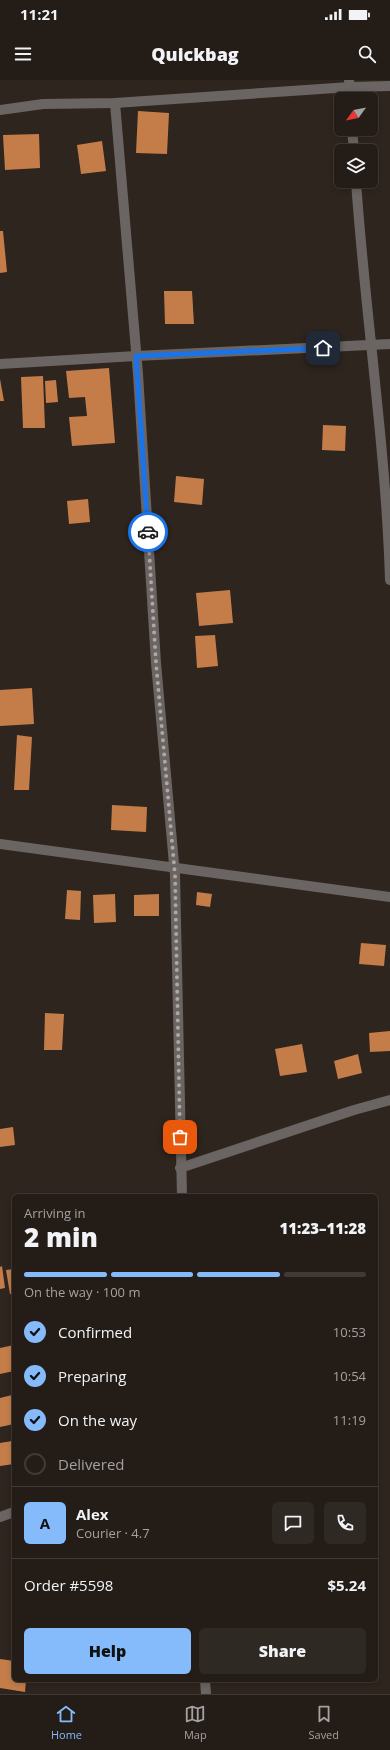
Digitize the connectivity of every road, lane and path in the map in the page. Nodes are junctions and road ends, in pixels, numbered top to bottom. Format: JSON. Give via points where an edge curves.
{"nodes":[{"id":1,"x":349,"y":83,"type":"edge"},
{"id":2,"x":390,"y":86,"type":"edge"},
{"id":3,"x":115,"y":103,"type":"junction"},
{"id":4,"x":0,"y":110,"type":"edge"},
{"id":5,"x":357,"y":188,"type":"edge"},
{"id":6,"x":390,"y":344,"type":"edge"},
{"id":7,"x":370,"y":346,"type":"junction"},
{"id":8,"x":136,"y":356,"type":"junction"},
{"id":9,"x":0,"y":364,"type":"edge"},
{"id":10,"x":390,"y":580,"type":"edge"},
{"id":11,"x":0,"y":844,"type":"edge"},
{"id":12,"x":174,"y":867,"type":"junction"},
{"id":13,"x":390,"y":897,"type":"edge"},
{"id":14,"x":390,"y":1100,"type":"edge"},
{"id":15,"x":180,"y":1168,"type":"junction"},
{"id":16,"x":182,"y":1194,"type":"edge"},
{"id":17,"x":12,"y":1513,"type":"edge"},
{"id":18,"x":0,"y":1517,"type":"edge"},
{"id":19,"x":205,"y":1682,"type":"edge"},
{"id":20,"x":206,"y":1694,"type":"edge"}],
"edges":[{"from":1,"to":2,"type":"street"},
{"from":1,"to":3,"type":"street"},
{"from":3,"to":4,"type":"street","via":[[43,104]]},
{"from":3,"to":8,"type":"street"},
{"from":5,"to":7,"type":"street"},
{"from":6,"to":7,"type":"street"},
{"from":7,"to":8,"type":"street"},
{"from":7,"to":10,"type":"street","via":[[388,530]]},
{"from":8,"to":9,"type":"street"},
{"from":8,"to":12,"type":"street","via":[[156,663]]},
{"from":11,"to":12,"type":"street"},
{"from":12,"to":13,"type":"street"},
{"from":12,"to":15,"type":"street"},
{"from":14,"to":15,"type":"street"},
{"from":15,"to":16,"type":"street"},
{"from":17,"to":18,"type":"street"},
{"from":19,"to":20,"type":"street"}]}
